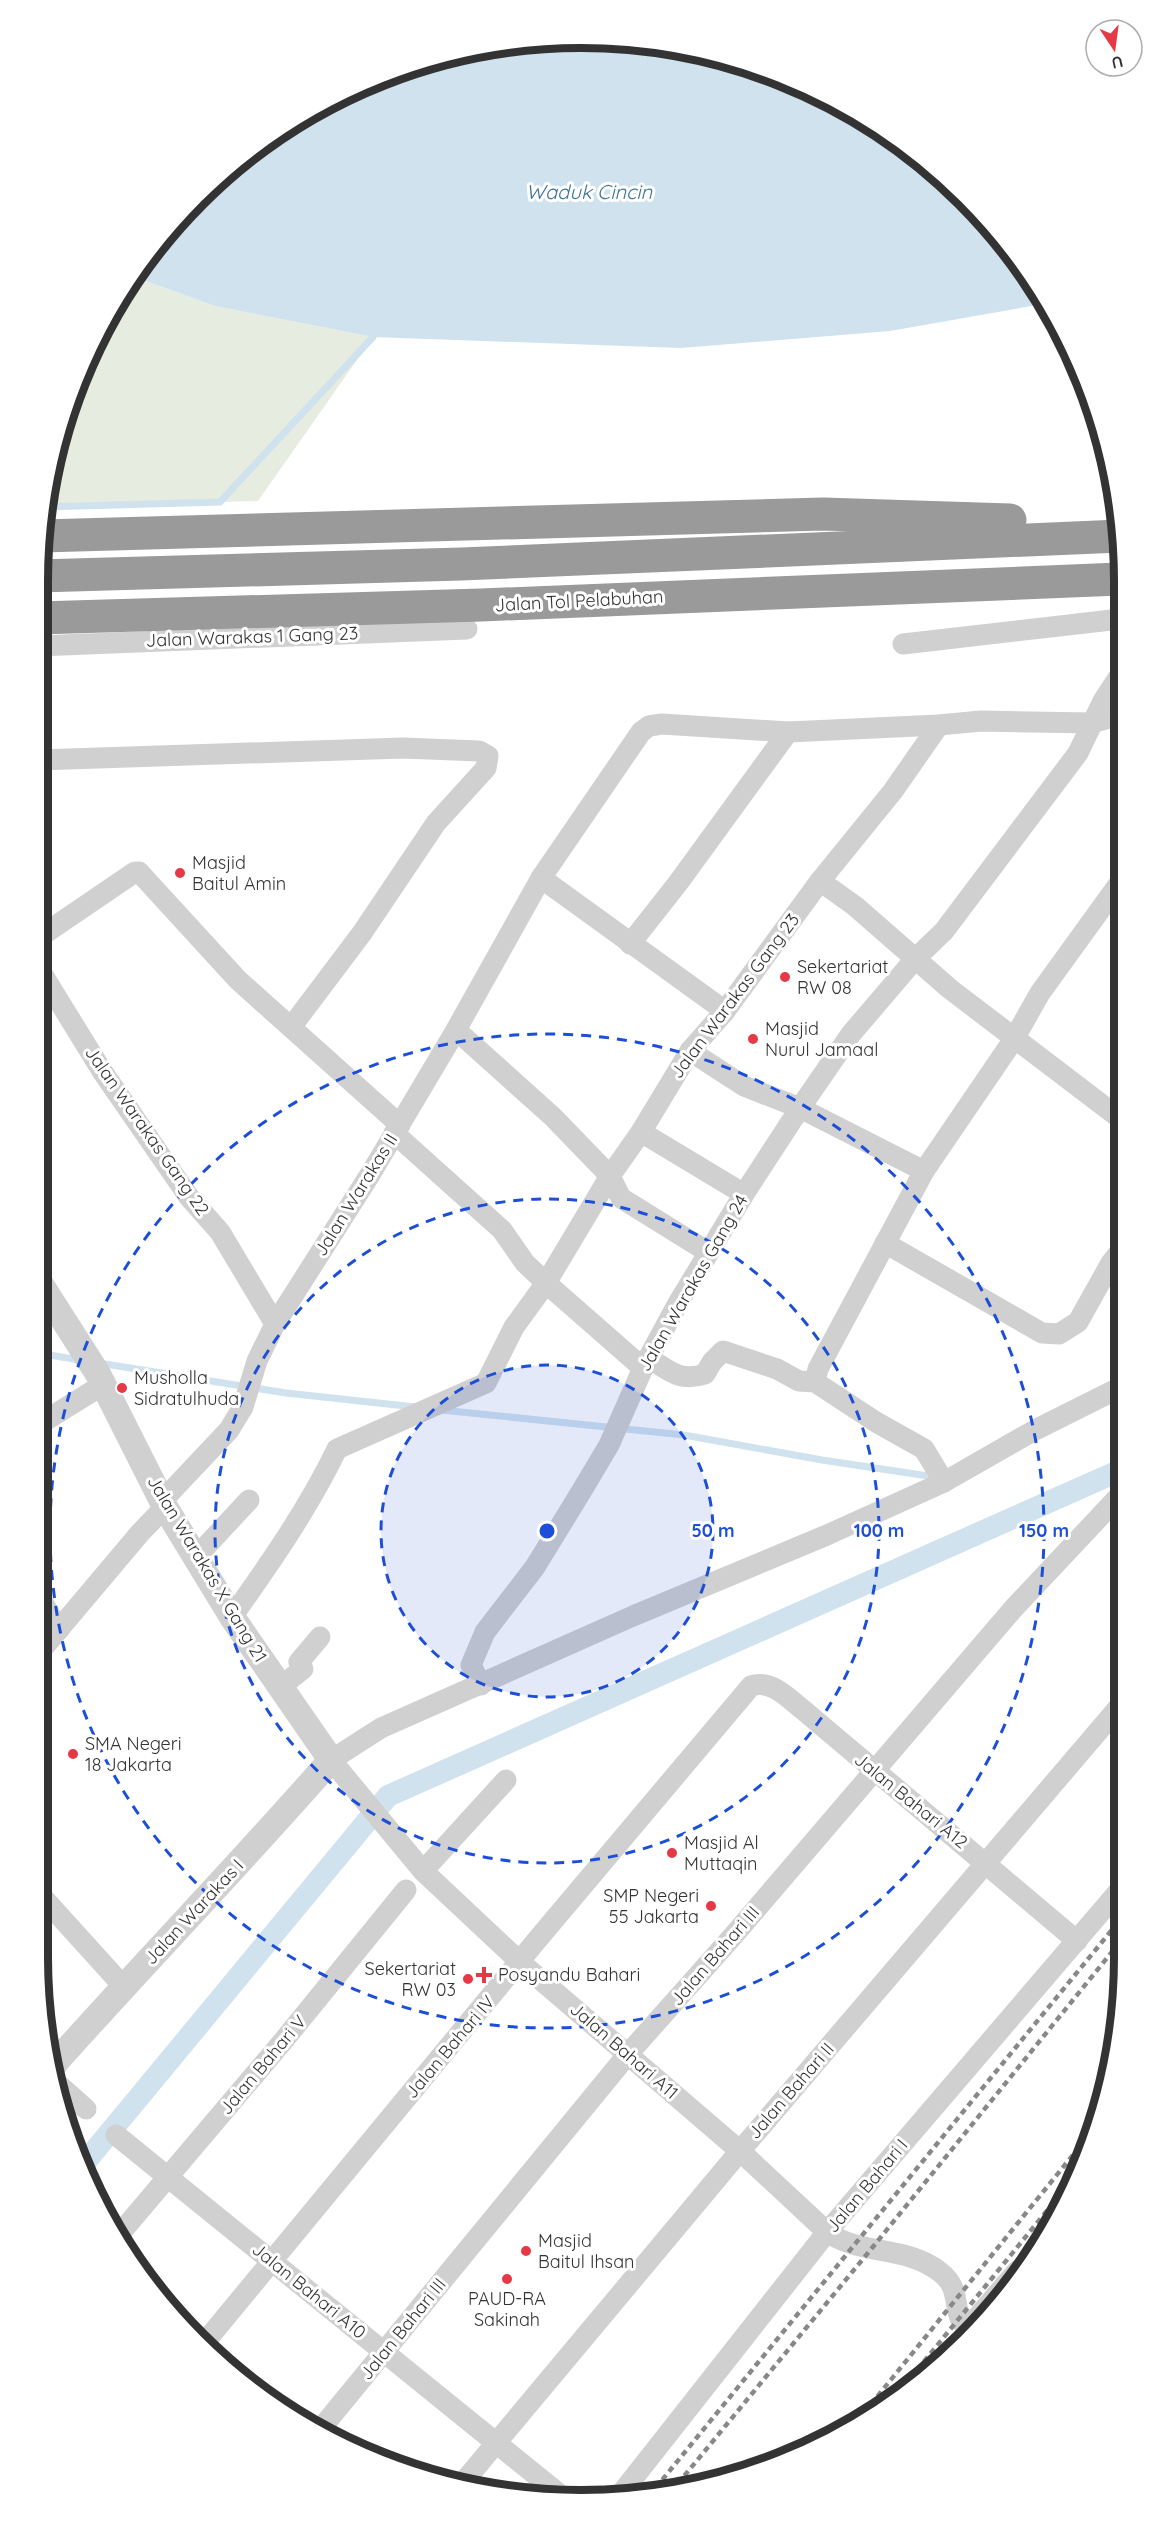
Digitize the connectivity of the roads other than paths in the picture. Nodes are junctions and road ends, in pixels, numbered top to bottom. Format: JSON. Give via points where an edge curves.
{"nodes":[{"id":1,"x":1110,"y":523,"type":"edge"},
{"id":2,"x":50,"y":536,"type":"edge"},
{"id":3,"x":1112,"y":536,"type":"edge"},
{"id":4,"x":48,"y":576,"type":"edge"},
{"id":5,"x":1114,"y":579,"type":"edge"},
{"id":6,"x":48,"y":618,"type":"edge"},
{"id":7,"x":1114,"y":620,"type":"edge"},
{"id":8,"x":468,"y":629,"type":"dead end"},
{"id":9,"x":903,"y":644,"type":"dead end"},
{"id":10,"x":48,"y":646,"type":"edge"},
{"id":11,"x":1114,"y":684,"type":"edge"},
{"id":12,"x":1114,"y":717,"type":"edge"},
{"id":13,"x":1092,"y":723,"type":"junction"},
{"id":14,"x":939,"y":725,"type":"junction"},
{"id":15,"x":788,"y":732,"type":"junction"},
{"id":16,"x":48,"y":760,"type":"edge"},
{"id":17,"x":541,"y":878,"type":"junction"},
{"id":18,"x":820,"y":880,"type":"junction"},
{"id":19,"x":1114,"y":891,"type":"edge"},
{"id":20,"x":48,"y":931,"type":"edge"},
{"id":21,"x":630,"y":944,"type":"junction"},
{"id":22,"x":915,"y":959,"type":"junction"},
{"id":23,"x":48,"y":983,"type":"edge"},
{"id":24,"x":725,"y":1011,"type":"junction"},
{"id":25,"x":292,"y":1026,"type":"junction"},
{"id":26,"x":456,"y":1030,"type":"junction"},
{"id":27,"x":1014,"y":1039,"type":"junction"},
{"id":28,"x":690,"y":1051,"type":"junction"},
{"id":29,"x":800,"y":1108,"type":"junction"},
{"id":30,"x":1114,"y":1114,"type":"edge"},
{"id":31,"x":397,"y":1129,"type":"junction"},
{"id":32,"x":641,"y":1132,"type":"junction"},
{"id":33,"x":924,"y":1171,"type":"junction"},
{"id":34,"x":610,"y":1176,"type":"junction"},
{"id":35,"x":744,"y":1194,"type":"junction"},
{"id":36,"x":885,"y":1243,"type":"junction"},
{"id":37,"x":708,"y":1252,"type":"junction"},
{"id":38,"x":1114,"y":1259,"type":"edge"},
{"id":39,"x":546,"y":1283,"type":"junction"},
{"id":40,"x":48,"y":1300,"type":"edge"},
{"id":41,"x":275,"y":1324,"type":"junction"},
{"id":42,"x":646,"y":1363,"type":"junction"},
{"id":43,"x":98,"y":1374,"type":"junction"},
{"id":44,"x":815,"y":1382,"type":"junction"},
{"id":45,"x":1114,"y":1390,"type":"edge"},
{"id":46,"x":48,"y":1416,"type":"edge"},
{"id":47,"x":941,"y":1477,"type":"junction"},
{"id":48,"x":249,"y":1500,"type":"dead end"},
{"id":49,"x":1114,"y":1502,"type":"edge"},
{"id":50,"x":163,"y":1504,"type":"junction"},
{"id":51,"x":196,"y":1557,"type":"junction"},
{"id":52,"x":48,"y":1611,"type":"edge"},
{"id":53,"x":232,"y":1617,"type":"junction"},
{"id":54,"x":59,"y":1630,"type":"junction"},
{"id":55,"x":320,"y":1637,"type":"dead end"},
{"id":56,"x":48,"y":1643,"type":"edge"},
{"id":57,"x":481,"y":1685,"type":"junction"},
{"id":58,"x":280,"y":1687,"type":"junction"},
{"id":59,"x":740,"y":1697,"type":"joint"},
{"id":60,"x":1114,"y":1713,"type":"edge"},
{"id":61,"x":338,"y":1770,"type":"junction"},
{"id":62,"x":874,"y":1773,"type":"junction"},
{"id":63,"x":507,"y":1780,"type":"dead end"},
{"id":64,"x":986,"y":1863,"type":"junction"},
{"id":65,"x":423,"y":1871,"type":"junction"},
{"id":66,"x":406,"y":1890,"type":"dead end"},
{"id":67,"x":1114,"y":1897,"type":"edge"},
{"id":68,"x":48,"y":1903,"type":"edge"},
{"id":69,"x":1077,"y":1941,"type":"junction"},
{"id":70,"x":520,"y":1962,"type":"junction"},
{"id":71,"x":123,"y":1986,"type":"junction"},
{"id":72,"x":628,"y":2054,"type":"junction"},
{"id":73,"x":58,"y":2060,"type":"edge"},
{"id":74,"x":65,"y":2090,"type":"edge"},
{"id":75,"x":86,"y":2109,"type":"dead end"},
{"id":76,"x":116,"y":2135,"type":"dead end"},
{"id":77,"x":740,"y":2151,"type":"junction"},
{"id":78,"x":169,"y":2176,"type":"junction"},
{"id":79,"x":123,"y":2230,"type":"edge"},
{"id":80,"x":827,"y":2232,"type":"junction"},
{"id":81,"x":273,"y":2260,"type":"junction"},
{"id":82,"x":964,"y":2327,"type":"edge"},
{"id":83,"x":209,"y":2338,"type":"edge"},
{"id":84,"x":384,"y":2352,"type":"junction"},
{"id":85,"x":324,"y":2424,"type":"edge"},
{"id":86,"x":495,"y":2443,"type":"junction"},
{"id":87,"x":467,"y":2478,"type":"edge"},
{"id":88,"x":626,"y":2488,"type":"edge"},
{"id":89,"x":553,"y":2489,"type":"edge"}],
"edges":[{"from":1,"to":2,"type":"highway","via":[[823,514]]},
{"from":3,"to":4,"type":"highway","via":[[450,564]]},
{"from":5,"to":6,"type":"highway","name":"Jalan Tol Pelabuhan"},
{"from":7,"to":9,"type":"street"},
{"from":8,"to":10,"type":"street","name":"Jalan Warakas 1 Gang 23"},
{"from":11,"to":13,"type":"street","name":"Jalan Warakas Gang 24"},
{"from":12,"to":13,"type":"street"},
{"from":13,"to":14,"type":"street","via":[[981,721]]},
{"from":13,"to":22,"type":"street","name":"Jalan Warakas Gang 24","via":[[1065,771],[944,931]]},
{"from":14,"to":15,"type":"street"},
{"from":14,"to":18,"type":"street","name":"Jalan Warakas Gang 23","via":[[893,791]]},
{"from":15,"to":17,"type":"street","name":"Jalan Warakas II","via":[[649,726],[641,732]]},
{"from":15,"to":21,"type":"street"},
{"from":16,"to":25,"type":"street","via":[[403,748],[480,751],[488,756],[486,768],[436,823],[362,933]]},
{"from":17,"to":21,"type":"street"},
{"from":17,"to":26,"type":"street","name":"Jalan Warakas II"},
{"from":18,"to":22,"type":"street"},
{"from":18,"to":24,"type":"street","name":"Jalan Warakas Gang 23"},
{"from":19,"to":27,"type":"street","via":[[1040,993]]},
{"from":20,"to":25,"type":"street","via":[[139,872],[238,980]]},
{"from":21,"to":24,"type":"street"},
{"from":22,"to":27,"type":"street"},
{"from":22,"to":29,"type":"street","name":"Jalan Warakas Gang 24","via":[[851,1034]]},
{"from":23,"to":41,"type":"street","name":"Jalan Warakas Gang 22","via":[[102,1071],[189,1197],[220,1232]]},
{"from":24,"to":28,"type":"street","name":"Jalan Warakas Gang 23"},
{"from":25,"to":31,"type":"street"},
{"from":26,"to":31,"type":"street","name":"Jalan Warakas II"},
{"from":26,"to":34,"type":"street","via":[[553,1117]]},
{"from":27,"to":30,"type":"street"},
{"from":27,"to":33,"type":"street"},
{"from":28,"to":29,"type":"street","via":[[744,1086]]},
{"from":28,"to":32,"type":"street","name":"Jalan Warakas Gang 23"},
{"from":29,"to":33,"type":"street"},
{"from":29,"to":35,"type":"street","name":"Jalan Warakas Gang 24"},
{"from":31,"to":39,"type":"street","via":[[502,1230],[525,1263]]},
{"from":31,"to":41,"type":"street","name":"Jalan Warakas II"},
{"from":32,"to":34,"type":"street","name":"Jalan Warakas Gang 23"},
{"from":32,"to":35,"type":"street"},
{"from":33,"to":36,"type":"street"},
{"from":34,"to":37,"type":"street","via":[[621,1198]]},
{"from":34,"to":39,"type":"street","name":"Jalan Warakas Gang 23"},
{"from":35,"to":37,"type":"street","name":"Jalan Warakas Gang 24"},
{"from":36,"to":38,"type":"street","via":[[1042,1333],[1059,1334],[1078,1322]]},
{"from":36,"to":44,"type":"street","via":[[818,1369]]},
{"from":37,"to":42,"type":"street","name":"Jalan Warakas Gang 24"},
{"from":39,"to":42,"type":"street"},
{"from":39,"to":53,"type":"street","name":"Jalan Warakas Gang 23","via":[[514,1328],[486,1383],[337,1449],[288,1537]]},
{"from":40,"to":43,"type":"street","name":"Jalan Warakas X Gang 21"},
{"from":41,"to":50,"type":"street","name":"Jalan Warakas II","via":[[257,1361],[243,1407],[229,1430]]},
{"from":42,"to":44,"type":"street","via":[[688,1377],[705,1374],[723,1351],[777,1369],[799,1381]]},
{"from":42,"to":57,"type":"street","name":"Jalan Warakas Gang 24","via":[[609,1445],[535,1567],[485,1632],[471,1665]]},
{"from":43,"to":46,"type":"street"},
{"from":43,"to":50,"type":"street","name":"Jalan Warakas X Gang 21"},
{"from":44,"to":47,"type":"street","via":[[924,1449]]},
{"from":45,"to":47,"type":"street"},
{"from":47,"to":57,"type":"street","via":[[827,1535]]},
{"from":48,"to":51,"type":"street"},
{"from":49,"to":62,"type":"street","name":"Jalan Bahari III","via":[[1014,1609]]},
{"from":50,"to":51,"type":"street","name":"Jalan Warakas X Gang 21"},
{"from":50,"to":54,"type":"street","name":"Jalan Warakas II"},
{"from":51,"to":53,"type":"street","name":"Jalan Warakas X Gang 21"},
{"from":52,"to":54,"type":"street"},
{"from":53,"to":58,"type":"street","name":"Jalan Warakas X Gang 21"},
{"from":54,"to":56,"type":"street","name":"Jalan Warakas II"},
{"from":55,"to":58,"type":"street","via":[[299,1662],[303,1670]]},
{"from":57,"to":61,"type":"street","via":[[381,1728]]},
{"from":58,"to":61,"type":"street","name":"Jalan Warakas X Gang 21"},
{"from":59,"to":62,"type":"street","name":"Jalan Bahari A12","via":[[758,1684],[776,1689]]},
{"from":59,"to":70,"type":"street","name":"Jalan Bahari IV"},
{"from":60,"to":64,"type":"street","name":"Jalan Bahari II"},
{"from":61,"to":65,"type":"street","name":"Jalan Bahari A11"},
{"from":61,"to":71,"type":"street","name":"Jalan Warakas I","via":[[240,1864]]},
{"from":62,"to":64,"type":"street","name":"Jalan Bahari A12"},
{"from":62,"to":72,"type":"street","name":"Jalan Bahari III"},
{"from":63,"to":65,"type":"street"},
{"from":64,"to":69,"type":"street","name":"Jalan Bahari A12"},
{"from":64,"to":77,"type":"street","name":"Jalan Bahari II"},
{"from":65,"to":70,"type":"street","name":"Jalan Bahari A11"},
{"from":66,"to":78,"type":"street","name":"Jalan Bahari V"},
{"from":67,"to":69,"type":"street","name":"Jalan Bahari I"},
{"from":68,"to":71,"type":"street"},
{"from":69,"to":80,"type":"street","name":"Jalan Bahari I"},
{"from":70,"to":72,"type":"street","name":"Jalan Bahari A11"},
{"from":70,"to":81,"type":"street","name":"Jalan Bahari IV"},
{"from":71,"to":73,"type":"street","name":"Jalan Warakas I"},
{"from":72,"to":77,"type":"street","name":"Jalan Bahari A11"},
{"from":72,"to":84,"type":"street","name":"Jalan Bahari III"},
{"from":74,"to":75,"type":"street"},
{"from":76,"to":78,"type":"street","name":"Jalan Bahari A10"},
{"from":77,"to":80,"type":"street","name":"Jalan Bahari A11"},
{"from":77,"to":86,"type":"street","name":"Jalan Bahari II"},
{"from":78,"to":79,"type":"street","name":"Jalan Bahari V"},
{"from":78,"to":81,"type":"street","name":"Jalan Bahari A10"},
{"from":80,"to":82,"type":"street","name":"Jalan Bahari A11","via":[[855,2246],[917,2258],[940,2272],[955,2290],[959,2319]]},
{"from":80,"to":88,"type":"street","name":"Jalan Bahari I"},
{"from":81,"to":83,"type":"street","name":"Jalan Bahari IV"},
{"from":81,"to":84,"type":"street","name":"Jalan Bahari A10"},
{"from":84,"to":85,"type":"street","name":"Jalan Bahari III"},
{"from":84,"to":86,"type":"street","name":"Jalan Bahari A10"},
{"from":86,"to":87,"type":"street","name":"Jalan Bahari II"},
{"from":86,"to":89,"type":"street","name":"Jalan Bahari A10"}]}
